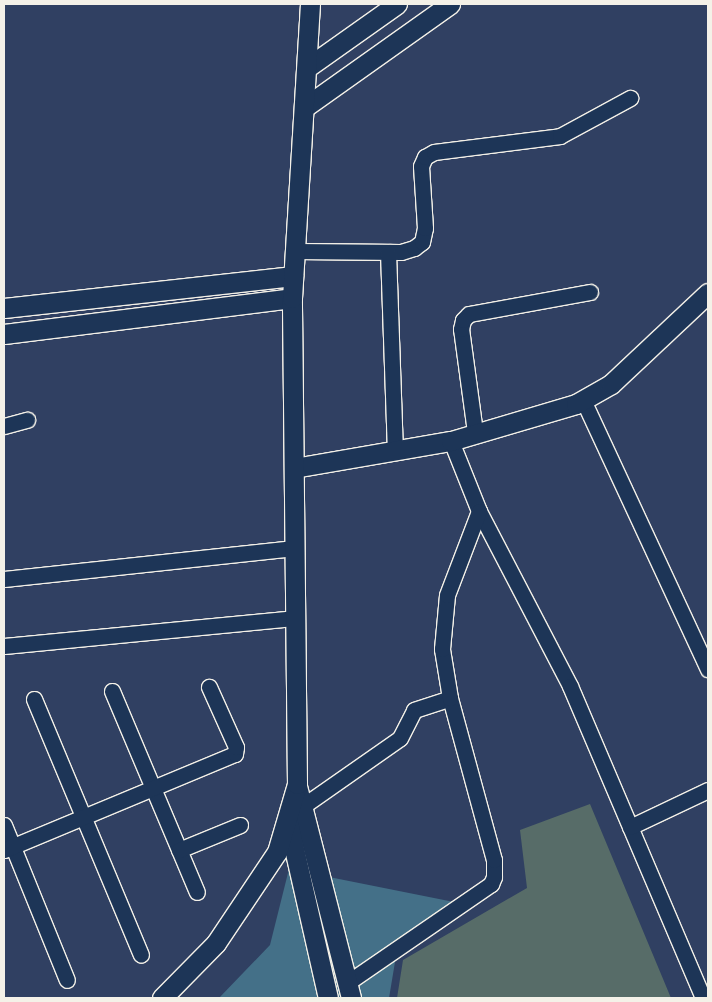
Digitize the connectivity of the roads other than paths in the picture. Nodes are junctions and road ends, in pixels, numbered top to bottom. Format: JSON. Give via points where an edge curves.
{"nodes":[{"id":1,"x":310,"y":4,"type":"edge"},
{"id":2,"x":397,"y":4,"type":"edge"},
{"id":3,"x":450,"y":4,"type":"edge"},
{"id":4,"x":308,"y":67,"type":"junction"},
{"id":5,"x":630,"y":98,"type":"dead end"},
{"id":6,"x":305,"y":107,"type":"junction"},
{"id":7,"x":295,"y":251,"type":"junction"},
{"id":8,"x":388,"y":252,"type":"junction"},
{"id":9,"x":293,"y":276,"type":"junction"},
{"id":10,"x":590,"y":292,"type":"dead end"},
{"id":11,"x":708,"y":293,"type":"edge"},
{"id":12,"x":292,"y":298,"type":"junction"},
{"id":13,"x":4,"y":308,"type":"edge"},
{"id":14,"x":4,"y":334,"type":"edge"},
{"id":15,"x":583,"y":400,"type":"junction"},
{"id":16,"x":27,"y":420,"type":"dead end"},
{"id":17,"x":4,"y":426,"type":"edge"},
{"id":18,"x":475,"y":432,"type":"junction"},
{"id":19,"x":451,"y":442,"type":"junction"},
{"id":20,"x":395,"y":449,"type":"junction"},
{"id":21,"x":294,"y":468,"type":"junction"},
{"id":22,"x":479,"y":511,"type":"junction"},
{"id":23,"x":294,"y":548,"type":"junction"},
{"id":24,"x":4,"y":579,"type":"edge"},
{"id":25,"x":294,"y":618,"type":"junction"},
{"id":26,"x":4,"y":646,"type":"edge"},
{"id":27,"x":708,"y":669,"type":"edge"},
{"id":28,"x":209,"y":687,"type":"dead end"},
{"id":29,"x":112,"y":691,"type":"dead end"},
{"id":30,"x":450,"y":698,"type":"junction"},
{"id":31,"x":34,"y":699,"type":"dead end"},
{"id":32,"x":297,"y":784,"type":"junction"},
{"id":33,"x":152,"y":788,"type":"junction"},
{"id":34,"x":708,"y":790,"type":"edge"},
{"id":35,"x":303,"y":806,"type":"junction"},
{"id":36,"x":82,"y":815,"type":"junction"},
{"id":37,"x":288,"y":821,"type":"junction"},
{"id":38,"x":4,"y":825,"type":"edge"},
{"id":39,"x":240,"y":825,"type":"dead end"},
{"id":40,"x":630,"y":828,"type":"junction"},
{"id":41,"x":8,"y":848,"type":"edge"},
{"id":42,"x":179,"y":850,"type":"junction"},
{"id":43,"x":197,"y":892,"type":"dead end"},
{"id":44,"x":141,"y":954,"type":"dead end"},
{"id":45,"x":67,"y":980,"type":"dead end"},
{"id":46,"x":349,"y":990,"type":"edge"},
{"id":47,"x":162,"y":998,"type":"edge"},
{"id":48,"x":328,"y":998,"type":"edge"},
{"id":49,"x":703,"y":998,"type":"edge"}],
"edges":[{"from":1,"to":4,"type":"street"},
{"from":2,"to":4,"type":"street"},
{"from":3,"to":6,"type":"street"},
{"from":4,"to":6,"type":"street"},
{"from":5,"to":8,"type":"street","via":[[560,136],[434,152],[425,157],[421,166],[425,228],[422,242],[414,248]]},
{"from":6,"to":7,"type":"street"},
{"from":7,"to":8,"type":"street"},
{"from":7,"to":9,"type":"street"},
{"from":8,"to":20,"type":"street"},
{"from":9,"to":12,"type":"street"},
{"from":9,"to":13,"type":"street"},
{"from":10,"to":18,"type":"street","via":[[469,314],[462,320]]},
{"from":11,"to":15,"type":"street","via":[[610,384]]},
{"from":12,"to":14,"type":"street"},
{"from":12,"to":21,"type":"street"},
{"from":15,"to":18,"type":"street"},
{"from":15,"to":27,"type":"street"},
{"from":16,"to":17,"type":"street"},
{"from":18,"to":19,"type":"street"},
{"from":19,"to":20,"type":"street"},
{"from":19,"to":22,"type":"street"},
{"from":20,"to":21,"type":"street"},
{"from":21,"to":23,"type":"street"},
{"from":22,"to":30,"type":"street","via":[[447,595],[442,649]]},
{"from":22,"to":40,"type":"street","via":[[570,686]]},
{"from":23,"to":24,"type":"street"},
{"from":23,"to":25,"type":"street"},
{"from":25,"to":26,"type":"street"},
{"from":25,"to":32,"type":"street"},
{"from":28,"to":33,"type":"street","via":[[236,747],[235,754]]},
{"from":29,"to":33,"type":"street"},
{"from":30,"to":35,"type":"street","via":[[414,710],[400,738]]},
{"from":30,"to":46,"type":"street","via":[[494,860],[494,876],[490,884]]},
{"from":31,"to":36,"type":"street"},
{"from":32,"to":35,"type":"street"},
{"from":32,"to":37,"type":"street"},
{"from":33,"to":36,"type":"street"},
{"from":33,"to":42,"type":"street"},
{"from":34,"to":40,"type":"street"},
{"from":35,"to":46,"type":"street"},
{"from":36,"to":41,"type":"street"},
{"from":36,"to":44,"type":"street"},
{"from":37,"to":47,"type":"street","via":[[277,852],[216,943]]},
{"from":37,"to":48,"type":"street"},
{"from":38,"to":41,"type":"street"},
{"from":39,"to":42,"type":"street"},
{"from":40,"to":49,"type":"street"},
{"from":41,"to":45,"type":"street"},
{"from":42,"to":43,"type":"street"}]}
